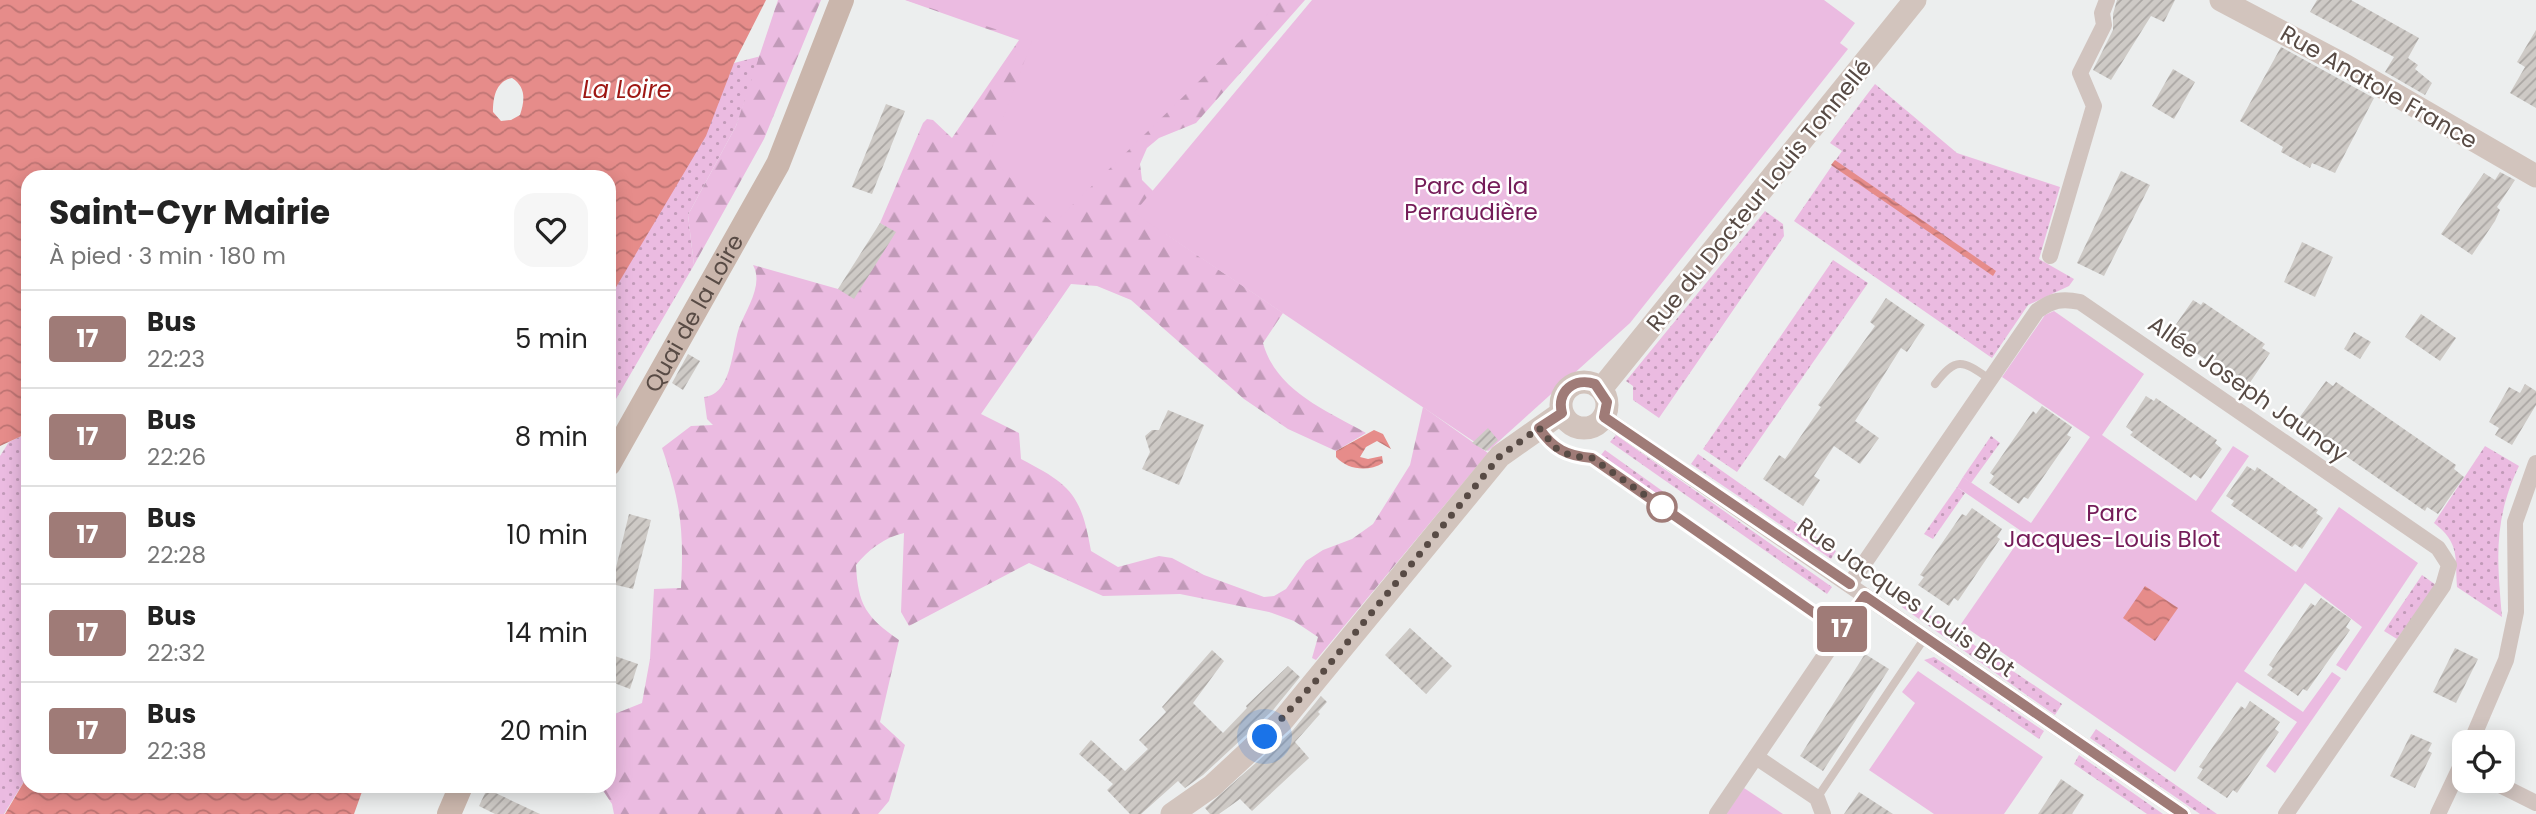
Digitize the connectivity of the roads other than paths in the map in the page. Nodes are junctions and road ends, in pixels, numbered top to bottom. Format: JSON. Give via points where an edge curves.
{"nodes":[{"id":1,"x":842,"y":0,"type":"edge"},
{"id":2,"x":1915,"y":0,"type":"edge"},
{"id":3,"x":2107,"y":0,"type":"edge"},
{"id":4,"x":2221,"y":0,"type":"edge"},
{"id":5,"x":2536,"y":176,"type":"edge"},
{"id":6,"x":2050,"y":256,"type":"dead end"},
{"id":7,"x":1991,"y":380,"type":"junction"},
{"id":8,"x":1935,"y":384,"type":"dead end"},
{"id":9,"x":1601,"y":389,"type":"junction"},
{"id":10,"x":1562,"y":413,"type":"junction"},
{"id":11,"x":1604,"y":417,"type":"junction"},
{"id":12,"x":1539,"y":428,"type":"junction"},
{"id":13,"x":616,"y":452,"type":"edge"},
{"id":14,"x":2536,"y":463,"type":"edge"},
{"id":15,"x":1850,"y":584,"type":"junction"},
{"id":16,"x":1865,"y":596,"type":"junction"},
{"id":17,"x":1840,"y":631,"type":"junction"},
{"id":18,"x":1924,"y":639,"type":"junction"},
{"id":19,"x":2476,"y":730,"type":"edge"},
{"id":20,"x":1756,"y":757,"type":"junction"},
{"id":21,"x":2452,"y":786,"type":"edge"},
{"id":22,"x":2515,"y":792,"type":"edge"},
{"id":23,"x":458,"y":793,"type":"edge"},
{"id":24,"x":2536,"y":803,"type":"edge"},
{"id":25,"x":1820,"y":806,"type":"edge"},
{"id":26,"x":449,"y":814,"type":"edge"},
{"id":27,"x":1172,"y":814,"type":"edge"},
{"id":28,"x":1717,"y":814,"type":"edge"},
{"id":29,"x":2183,"y":814,"type":"edge"},
{"id":30,"x":2286,"y":814,"type":"edge"},
{"id":31,"x":2438,"y":814,"type":"edge"}],
"edges":[{"from":1,"to":13,"type":"main road","name":"Quai de la Loire","via":[[778,164]]},
{"from":2,"to":9,"type":"street","name":"Rue du Docteur Louis Tonnellé"},
{"from":3,"to":6,"type":"street","via":[[2104,24],[2080,73],[2094,106]]},
{"from":4,"to":5,"type":"street","name":"Rue Anatole France"},
{"from":7,"to":8,"type":"lane","via":[[1958,363],[1949,366]]},
{"from":7,"to":15,"type":"street","name":"Allée Joseph Jaunay"},
{"from":7,"to":30,"type":"street","name":"Allée Joseph Jaunay","via":[[2037,311],[2064,298],[2080,302],[2438,548],[2449,565],[2443,586]]},
{"from":9,"to":10,"type":"street","via":[[1588,382],[1574,383],[1563,393]]},
{"from":9,"to":11,"type":"street","via":[[1607,402]]},
{"from":10,"to":11,"type":"street","via":[[1567,422],[1582,428]]},
{"from":10,"to":12,"type":"street"},
{"from":11,"to":15,"type":"street","name":"Rue Jacques Louis Blot"},
{"from":12,"to":17,"type":"lane","via":[[1557,449],[1592,458]]},
{"from":12,"to":27,"type":"street","via":[[1500,456],[1283,720],[1212,786]]},
{"from":14,"to":19,"type":"street","via":[[2515,522],[2516,612],[2506,660]]},
{"from":15,"to":16,"type":"street","name":"Rue Jacques Louis Blot"},
{"from":16,"to":17,"type":"street"},
{"from":16,"to":18,"type":"street","name":"Rue Jacques Louis Blot"},
{"from":17,"to":20,"type":"street"},
{"from":18,"to":25,"type":"lane"},
{"from":18,"to":29,"type":"street","name":"Rue Jacques Louis Blot"},
{"from":20,"to":25,"type":"street"},
{"from":20,"to":28,"type":"street"},
{"from":21,"to":31,"type":"street"},
{"from":22,"to":24,"type":"street"},
{"from":23,"to":26,"type":"main road"}]}
